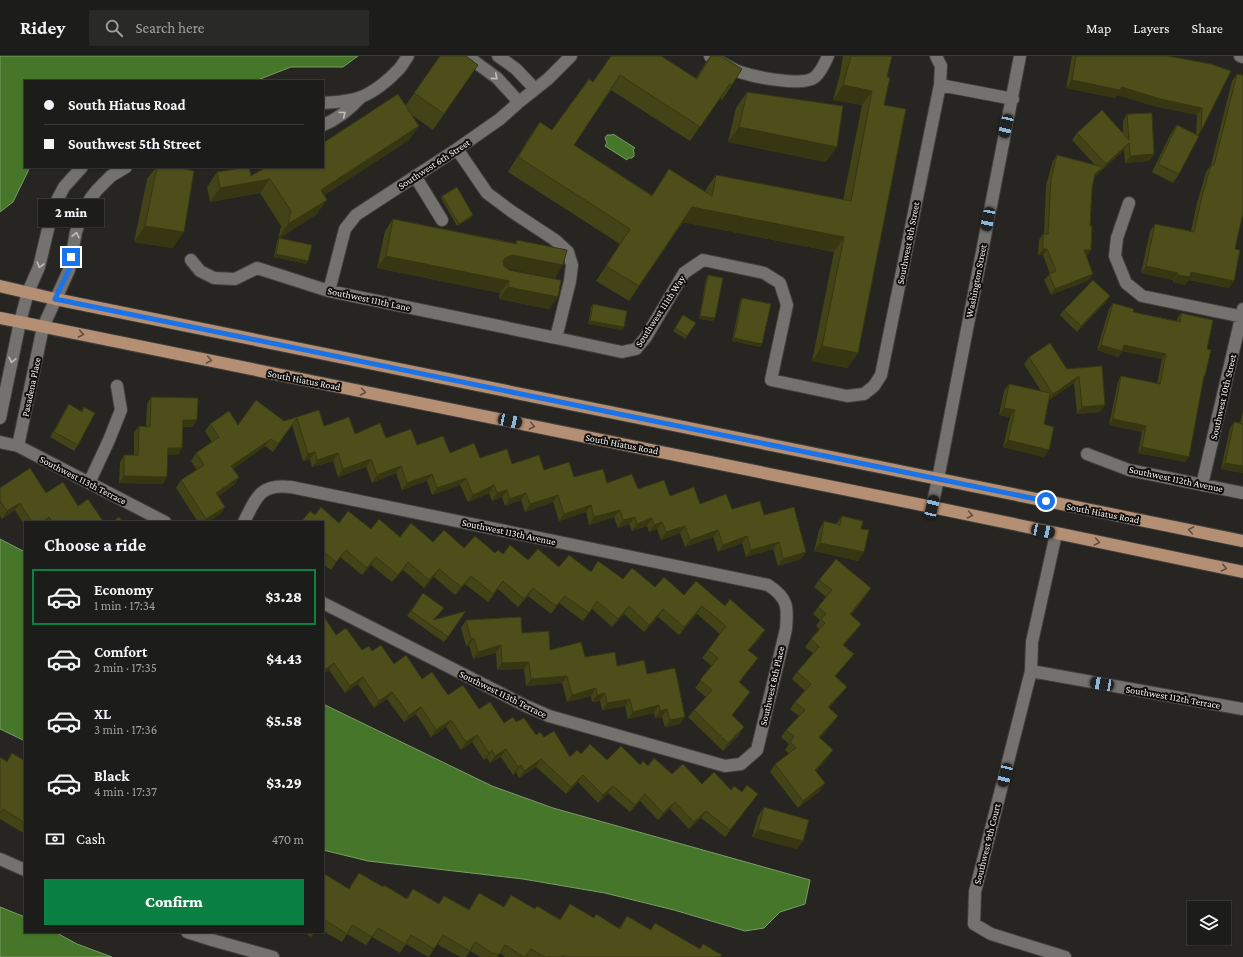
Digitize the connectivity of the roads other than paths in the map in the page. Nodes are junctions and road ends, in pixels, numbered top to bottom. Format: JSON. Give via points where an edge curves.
{"nodes":[{"id":1,"x":408,"y":56,"type":"edge"},
{"id":2,"x":467,"y":56,"type":"edge"},
{"id":3,"x":498,"y":56,"type":"edge"},
{"id":4,"x":572,"y":56,"type":"edge"},
{"id":5,"x":710,"y":56,"type":"edge"},
{"id":6,"x":828,"y":56,"type":"edge"},
{"id":7,"x":936,"y":56,"type":"edge"},
{"id":8,"x":1020,"y":56,"type":"edge"},
{"id":9,"x":940,"y":85,"type":"junction"},
{"id":10,"x":535,"y":88,"type":"junction"},
{"id":11,"x":360,"y":98,"type":"junction"},
{"id":12,"x":1013,"y":99,"type":"junction"},
{"id":13,"x":519,"y":102,"type":"junction"},
{"id":14,"x":324,"y":103,"type":"edge"},
{"id":15,"x":324,"y":124,"type":"edge"},
{"id":16,"x":457,"y":149,"type":"junction"},
{"id":17,"x":81,"y":168,"type":"edge"},
{"id":18,"x":124,"y":168,"type":"edge"},
{"id":19,"x":415,"y":176,"type":"junction"},
{"id":20,"x":1129,"y":203,"type":"dead end"},
{"id":21,"x":442,"y":220,"type":"dead end"},
{"id":22,"x":191,"y":260,"type":"dead end"},
{"id":23,"x":0,"y":286,"type":"edge"},
{"id":24,"x":329,"y":291,"type":"junction"},
{"id":25,"x":28,"y":292,"type":"junction"},
{"id":26,"x":55,"y":299,"type":"junction"},
{"id":27,"x":1243,"y":314,"type":"edge"},
{"id":28,"x":0,"y":318,"type":"edge"},
{"id":29,"x":20,"y":322,"type":"junction"},
{"id":30,"x":43,"y":327,"type":"junction"},
{"id":31,"x":556,"y":338,"type":"junction"},
{"id":32,"x":117,"y":386,"type":"dead end"},
{"id":33,"x":864,"y":394,"type":"joint"},
{"id":34,"x":0,"y":418,"type":"edge"},
{"id":35,"x":0,"y":442,"type":"edge"},
{"id":36,"x":18,"y":446,"type":"junction"},
{"id":37,"x":1088,"y":454,"type":"dead end"},
{"id":38,"x":938,"y":479,"type":"junction"},
{"id":39,"x":89,"y":483,"type":"junction"},
{"id":40,"x":1202,"y":485,"type":"junction"},
{"id":41,"x":1243,"y":493,"type":"edge"},
{"id":42,"x":932,"y":507,"type":"junction"},
{"id":43,"x":163,"y":521,"type":"edge"},
{"id":44,"x":245,"y":521,"type":"edge"},
{"id":45,"x":1056,"y":534,"type":"junction"},
{"id":46,"x":1243,"y":541,"type":"edge"},
{"id":47,"x":1243,"y":572,"type":"edge"},
{"id":48,"x":785,"y":602,"type":"joint"},
{"id":49,"x":324,"y":604,"type":"edge"},
{"id":50,"x":1032,"y":671,"type":"junction"},
{"id":51,"x":1243,"y":709,"type":"edge"},
{"id":52,"x":741,"y":764,"type":"joint"},
{"id":53,"x":0,"y":859,"type":"edge"},
{"id":54,"x":24,"y":870,"type":"edge"},
{"id":55,"x":190,"y":933,"type":"edge"},
{"id":56,"x":273,"y":957,"type":"edge"},
{"id":57,"x":1066,"y":957,"type":"edge"}],
"edges":[{"from":1,"to":11,"type":"street","via":[[400,69]]},
{"from":2,"to":13,"type":"street","one_way":true,"via":[[497,78]]},
{"from":3,"to":10,"type":"street"},
{"from":4,"to":10,"type":"street","name":"Southwest 6th Street"},
{"from":5,"to":6,"type":"street","via":[[740,72],[758,77],[805,82],[815,78]]},
{"from":7,"to":9,"type":"street","name":"Southwest 8th Street","via":[[941,66]]},
{"from":8,"to":12,"type":"street","name":"Washington Street"},
{"from":9,"to":12,"type":"street"},
{"from":9,"to":33,"type":"street","name":"Southwest 8th Street","via":[[881,375],[874,386]]},
{"from":10,"to":13,"type":"street","name":"Southwest 6th Street"},
{"from":11,"to":14,"type":"street"},
{"from":15,"to":11,"type":"street","one_way":true,"via":[[351,108]]},
{"from":12,"to":38,"type":"street","name":"Washington Street"},
{"from":13,"to":16,"type":"street","name":"Southwest 6th Street","via":[[500,119]]},
{"from":16,"to":19,"type":"street","name":"Southwest 6th Street"},
{"from":16,"to":31,"type":"street","via":[[487,193],[555,240],[568,252],[572,265],[563,287]]},
{"from":17,"to":25,"type":"street","one_way":true,"via":[[64,187],[56,203],[39,268]]},
{"from":26,"to":18,"type":"street","name":"Pasadena Place","one_way":true,"via":[[69,270],[76,232],[86,205],[96,190]]},
{"from":19,"to":21,"type":"street"},
{"from":19,"to":24,"type":"street","name":"Southwest 6th Street","via":[[356,215],[345,229]]},
{"from":20,"to":27,"type":"street","via":[[1117,238],[1115,256],[1126,283],[1142,296]]},
{"from":22,"to":24,"type":"street","name":"Southwest 111th Lane","via":[[200,271],[214,278],[235,279],[257,268]]},
{"from":23,"to":25,"type":"main road","name":"South Hiatus Road"},
{"from":24,"to":31,"type":"street","name":"Southwest 111th Lane"},
{"from":25,"to":26,"type":"main road","name":"South Hiatus Road"},
{"from":25,"to":29,"type":"street"},
{"from":26,"to":30,"type":"street","name":"Pasadena Place"},
{"from":26,"to":38,"type":"main road","name":"South Hiatus Road"},
{"from":27,"to":40,"type":"street","name":"Southwest 10th Street"},
{"from":28,"to":29,"type":"main road","name":"South Hiatus Road"},
{"from":29,"to":30,"type":"main road","name":"South Hiatus Road"},
{"from":29,"to":34,"type":"street","one_way":true},
{"from":30,"to":36,"type":"street","name":"Pasadena Place"},
{"from":30,"to":42,"type":"main road","name":"South Hiatus Road","one_way":true},
{"from":31,"to":33,"type":"street","name":"Southwest 111th Way","via":[[622,352],[636,350],[684,273],[703,260],[764,273],[780,283],[787,305],[771,380],[847,396]]},
{"from":32,"to":39,"type":"street","via":[[121,410]]},
{"from":35,"to":36,"type":"street","name":"Southwest 113th Terrace"},
{"from":36,"to":39,"type":"street","name":"Southwest 113th Terrace"},
{"from":37,"to":40,"type":"street","name":"Southwest 112th Avenue","via":[[1129,470]]},
{"from":38,"to":42,"type":"street","name":"Washington Street"},
{"from":46,"to":38,"type":"main road","name":"South Hiatus Road","one_way":true},
{"from":39,"to":43,"type":"street","name":"Southwest 113th Terrace"},
{"from":40,"to":41,"type":"street","name":"Southwest 112th Avenue"},
{"from":42,"to":45,"type":"main road","name":"South Hiatus Road","one_way":true},
{"from":44,"to":48,"type":"street","name":"Southwest 113th Avenue","via":[[257,497],[263,492],[280,486],[291,487],[768,585],[778,592]]},
{"from":45,"to":47,"type":"main road","name":"South Hiatus Road","one_way":true},
{"from":45,"to":50,"type":"street","name":"Southwest 9th Court","via":[[1032,642]]},
{"from":48,"to":52,"type":"street","name":"Southwest 8th Place","via":[[786,629],[757,750]]},
{"from":49,"to":52,"type":"street","name":"Southwest 113th Terrace","via":[[549,716],[725,766]]},
{"from":50,"to":51,"type":"street","name":"Southwest 112th Terrace"},
{"from":50,"to":57,"type":"street","name":"Southwest 9th Court","via":[[975,892],[974,924],[991,934]]},
{"from":53,"to":54,"type":"street"},
{"from":55,"to":56,"type":"street"}]}
